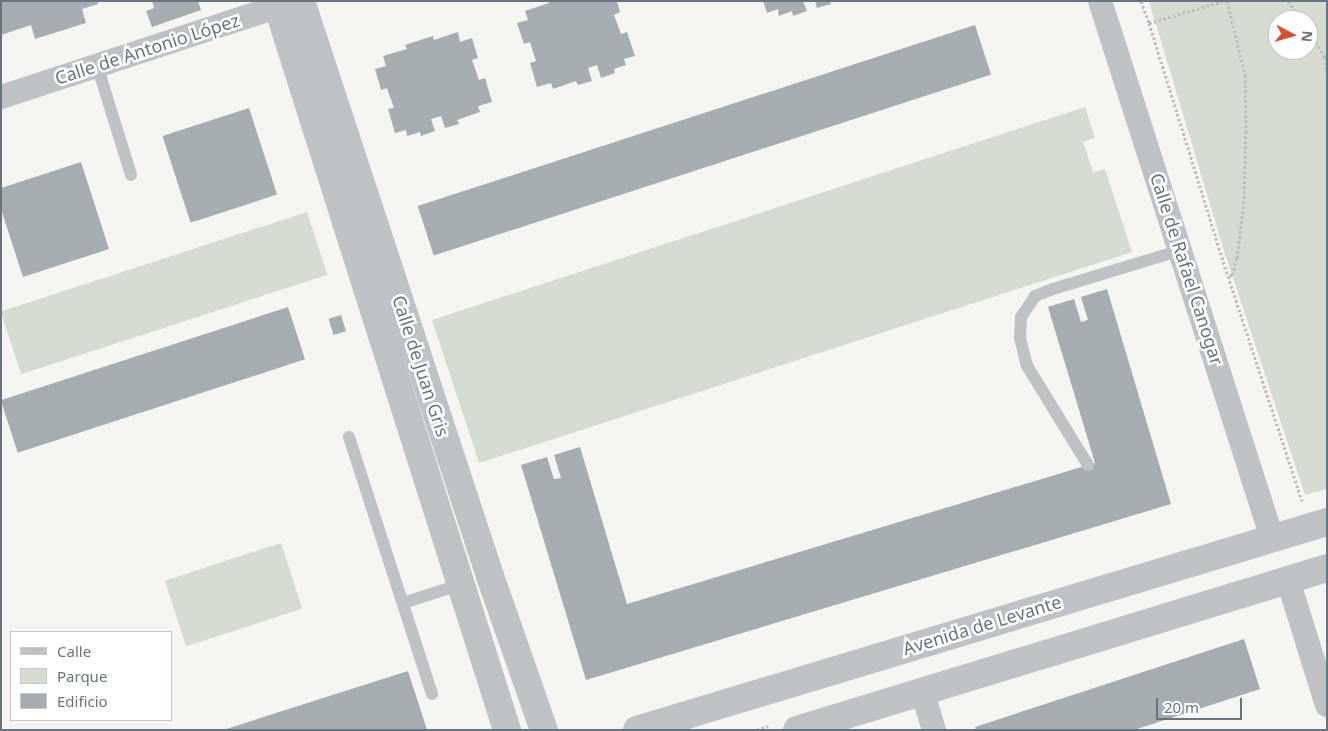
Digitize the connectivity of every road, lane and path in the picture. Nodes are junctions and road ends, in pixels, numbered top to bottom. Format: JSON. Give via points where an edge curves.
{"nodes":[{"id":1,"x":1100,"y":1,"type":"edge"},
{"id":2,"x":1141,"y":1,"type":"edge"},
{"id":3,"x":1223,"y":1,"type":"edge"},
{"id":4,"x":1227,"y":1,"type":"edge"},
{"id":5,"x":287,"y":3,"type":"edge"},
{"id":6,"x":1149,"y":23,"type":"junction"},
{"id":7,"x":1318,"y":45,"type":"edge"},
{"id":8,"x":1326,"y":57,"type":"edge"},
{"id":9,"x":97,"y":65,"type":"junction"},
{"id":10,"x":1327,"y":74,"type":"edge"},
{"id":11,"x":1,"y":97,"type":"edge"},
{"id":12,"x":131,"y":175,"type":"dead end"},
{"id":13,"x":1180,"y":250,"type":"junction"},
{"id":14,"x":1228,"y":276,"type":"junction"},
{"id":15,"x":349,"y":437,"type":"dead end"},
{"id":16,"x":1088,"y":465,"type":"dead end"},
{"id":17,"x":1310,"y":500,"type":"dead end"},
{"id":18,"x":1327,"y":522,"type":"edge"},
{"id":19,"x":1272,"y":538,"type":"junction"},
{"id":20,"x":1327,"y":568,"type":"edge"},
{"id":21,"x":1288,"y":580,"type":"junction"},
{"id":22,"x":460,"y":585,"type":"junction"},
{"id":23,"x":402,"y":603,"type":"junction"},
{"id":24,"x":922,"y":691,"type":"junction"},
{"id":25,"x":432,"y":694,"type":"dead end"},
{"id":26,"x":1327,"y":705,"type":"edge"},
{"id":27,"x":507,"y":730,"type":"edge"},
{"id":28,"x":544,"y":730,"type":"edge"},
{"id":29,"x":637,"y":730,"type":"edge"},
{"id":30,"x":797,"y":730,"type":"edge"},
{"id":31,"x":934,"y":730,"type":"edge"}],
"edges":[{"from":1,"to":13,"type":"street","name":"Calle de Rafael Canogar"},
{"from":2,"to":6,"type":"path"},
{"from":3,"to":6,"type":"path"},
{"from":4,"to":14,"type":"path","via":[[1245,75],[1246,131],[1244,201],[1237,258],[1232,275]]},
{"from":5,"to":9,"type":"street","name":"Calle de Antonio López"},
{"from":5,"to":22,"type":"street","name":"Calle de Juan Gris"},
{"from":5,"to":28,"type":"street","name":"Calle de Juan Gris"},
{"from":6,"to":14,"type":"path"},
{"from":7,"to":8,"type":"path"},
{"from":8,"to":10,"type":"path"},
{"from":9,"to":11,"type":"street","name":"Calle de Antonio López"},
{"from":9,"to":12,"type":"lane"},
{"from":13,"to":16,"type":"lane","via":[[1052,288],[1035,296],[1021,317],[1020,338],[1026,366]]},
{"from":13,"to":19,"type":"street","name":"Calle de Rafael Canogar"},
{"from":14,"to":17,"type":"path","via":[[1302,502]]},
{"from":15,"to":23,"type":"lane"},
{"from":18,"to":19,"type":"street","name":"Avenida de Levante"},
{"from":19,"to":29,"type":"street","name":"Avenida de Levante"},
{"from":20,"to":21,"type":"street"},
{"from":21,"to":24,"type":"street"},
{"from":21,"to":26,"type":"street"},
{"from":22,"to":23,"type":"lane"},
{"from":22,"to":27,"type":"street","name":"Calle de Juan Gris"},
{"from":23,"to":25,"type":"lane"},
{"from":24,"to":30,"type":"street"},
{"from":24,"to":31,"type":"street"}]}
